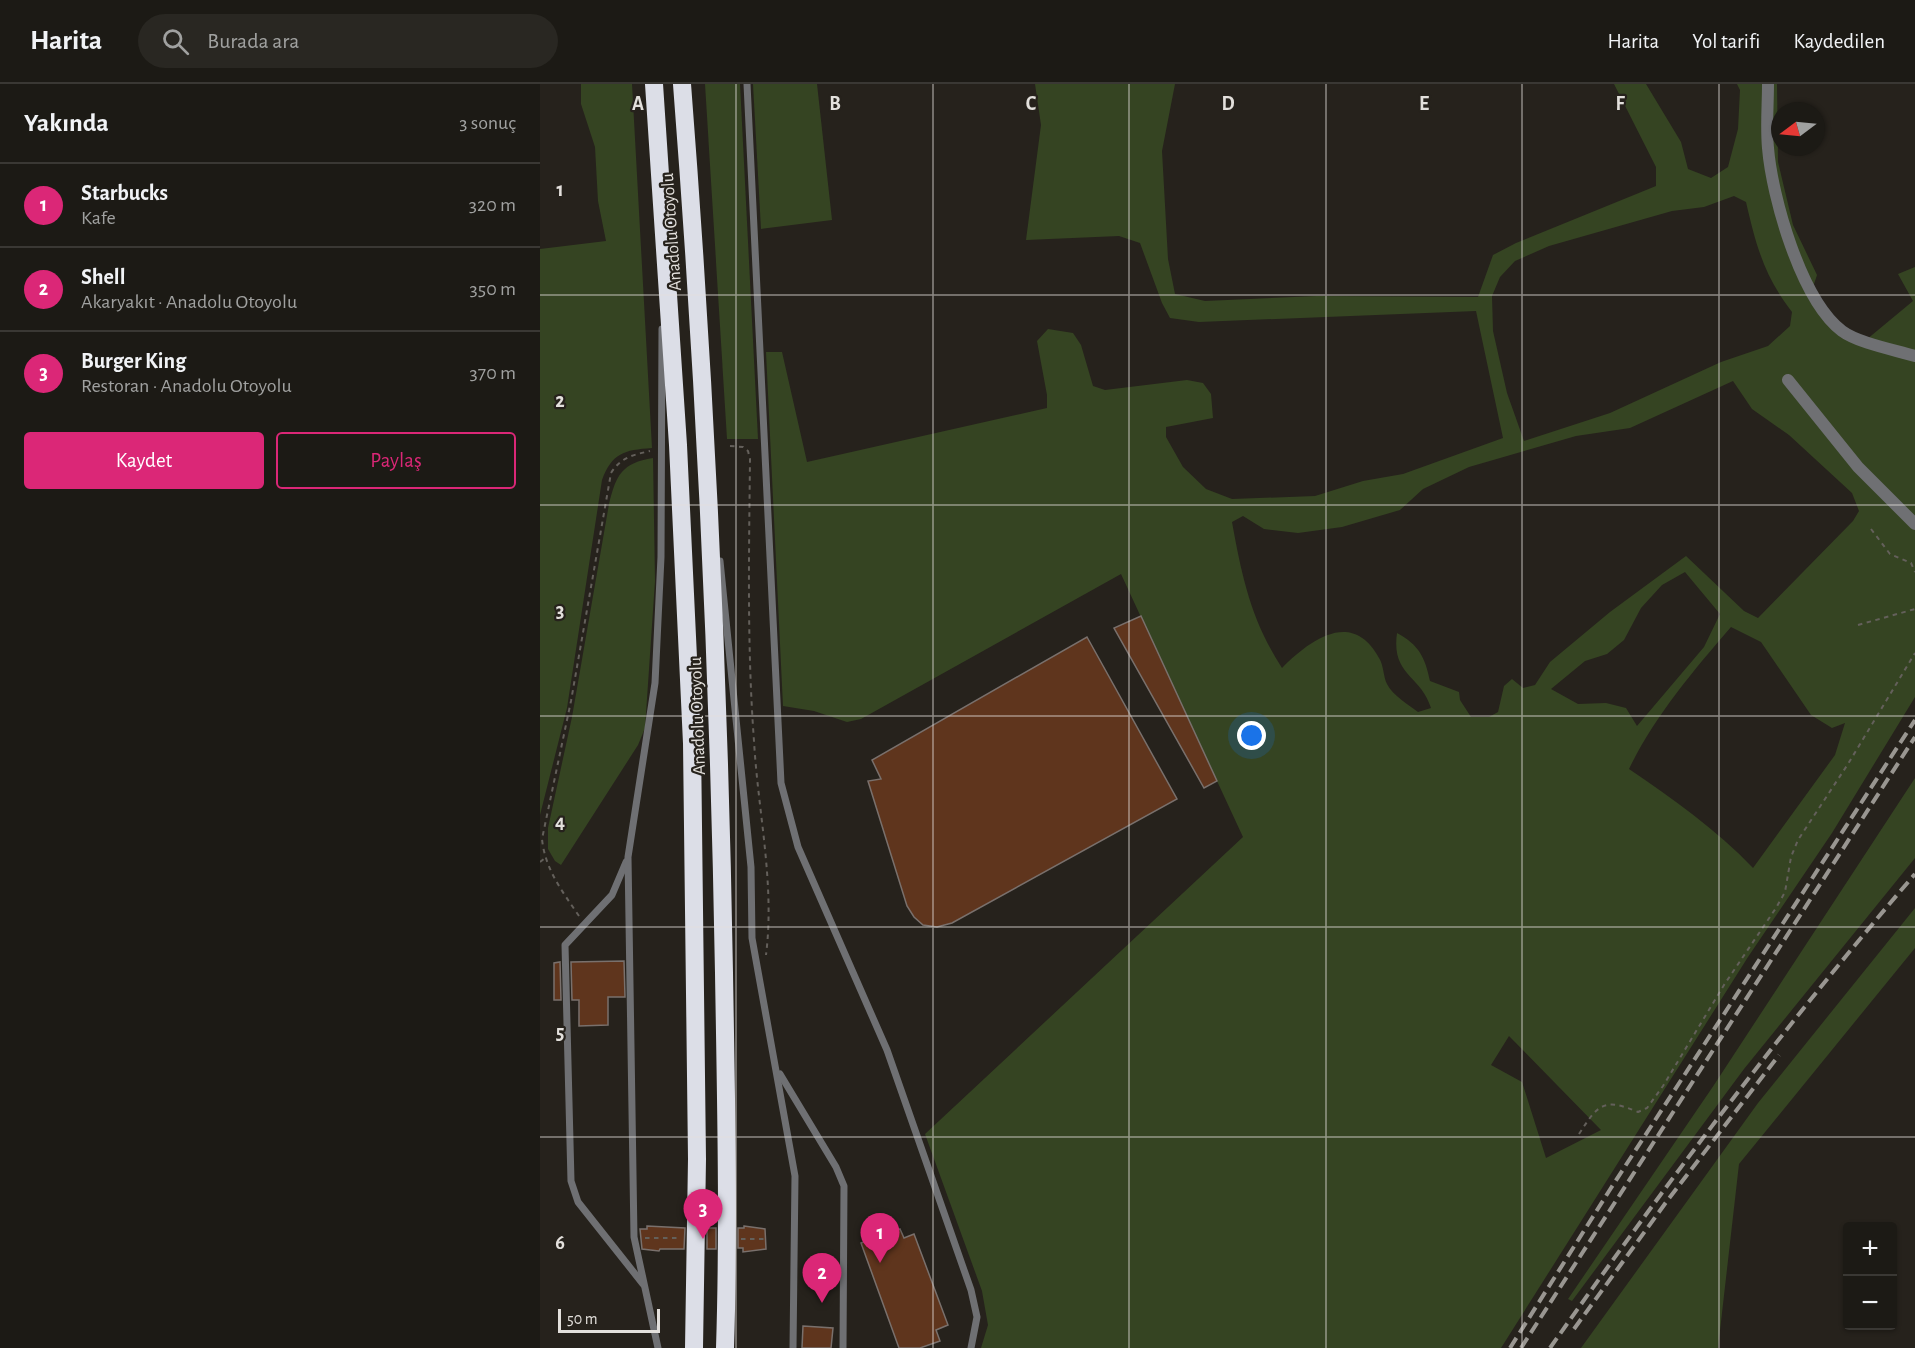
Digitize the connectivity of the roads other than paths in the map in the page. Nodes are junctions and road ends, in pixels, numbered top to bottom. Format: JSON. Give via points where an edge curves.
{"nodes":[{"id":1,"x":654,"y":84,"type":"edge"},
{"id":2,"x":682,"y":84,"type":"edge"},
{"id":3,"x":747,"y":84,"type":"edge"},
{"id":4,"x":1768,"y":84,"type":"edge"},
{"id":5,"x":661,"y":180,"type":"junction"},
{"id":6,"x":1915,"y":356,"type":"edge"},
{"id":7,"x":1788,"y":380,"type":"dead end"},
{"id":8,"x":704,"y":394,"type":"junction"},
{"id":9,"x":1915,"y":524,"type":"edge"},
{"id":10,"x":628,"y":857,"type":"junction"},
{"id":11,"x":777,"y":1069,"type":"junction"},
{"id":12,"x":646,"y":1288,"type":"junction"},
{"id":13,"x":658,"y":1348,"type":"edge"},
{"id":14,"x":694,"y":1348,"type":"edge"},
{"id":15,"x":725,"y":1348,"type":"edge"},
{"id":16,"x":793,"y":1348,"type":"edge"},
{"id":17,"x":843,"y":1348,"type":"edge"},
{"id":18,"x":971,"y":1348,"type":"edge"}],
"edges":[{"from":1,"to":5,"type":"highway","name":"Anadolu Otoyolu"},
{"from":2,"to":8,"type":"highway","name":"Anadolu Otoyolu"},
{"from":3,"to":18,"type":"lane","via":[[781,783],[798,847],[887,1050],[971,1290],[977,1317]]},
{"from":4,"to":6,"type":"street","via":[[1768,147],[1774,187],[1785,230],[1825,314],[1843,332]]},
{"from":5,"to":10,"type":"lane","via":[[658,641],[651,720]]},
{"from":5,"to":14,"type":"highway","name":"Anadolu Otoyolu","via":[[692,743],[697,1159]]},
{"from":7,"to":9,"type":"street","via":[[1858,467]]},
{"from":8,"to":11,"type":"lane","via":[[751,867],[752,938]]},
{"from":8,"to":15,"type":"highway","name":"Anadolu Otoyolu","via":[[722,790],[727,1155]]},
{"from":10,"to":12,"type":"lane","via":[[634,1237]]},
{"from":10,"to":12,"type":"lane","via":[[612,895],[569,937],[564,954],[571,1181],[578,1202]]},
{"from":11,"to":16,"type":"lane","via":[[795,1176]]},
{"from":11,"to":17,"type":"lane","via":[[844,1186]]},
{"from":12,"to":13,"type":"lane"}]}
